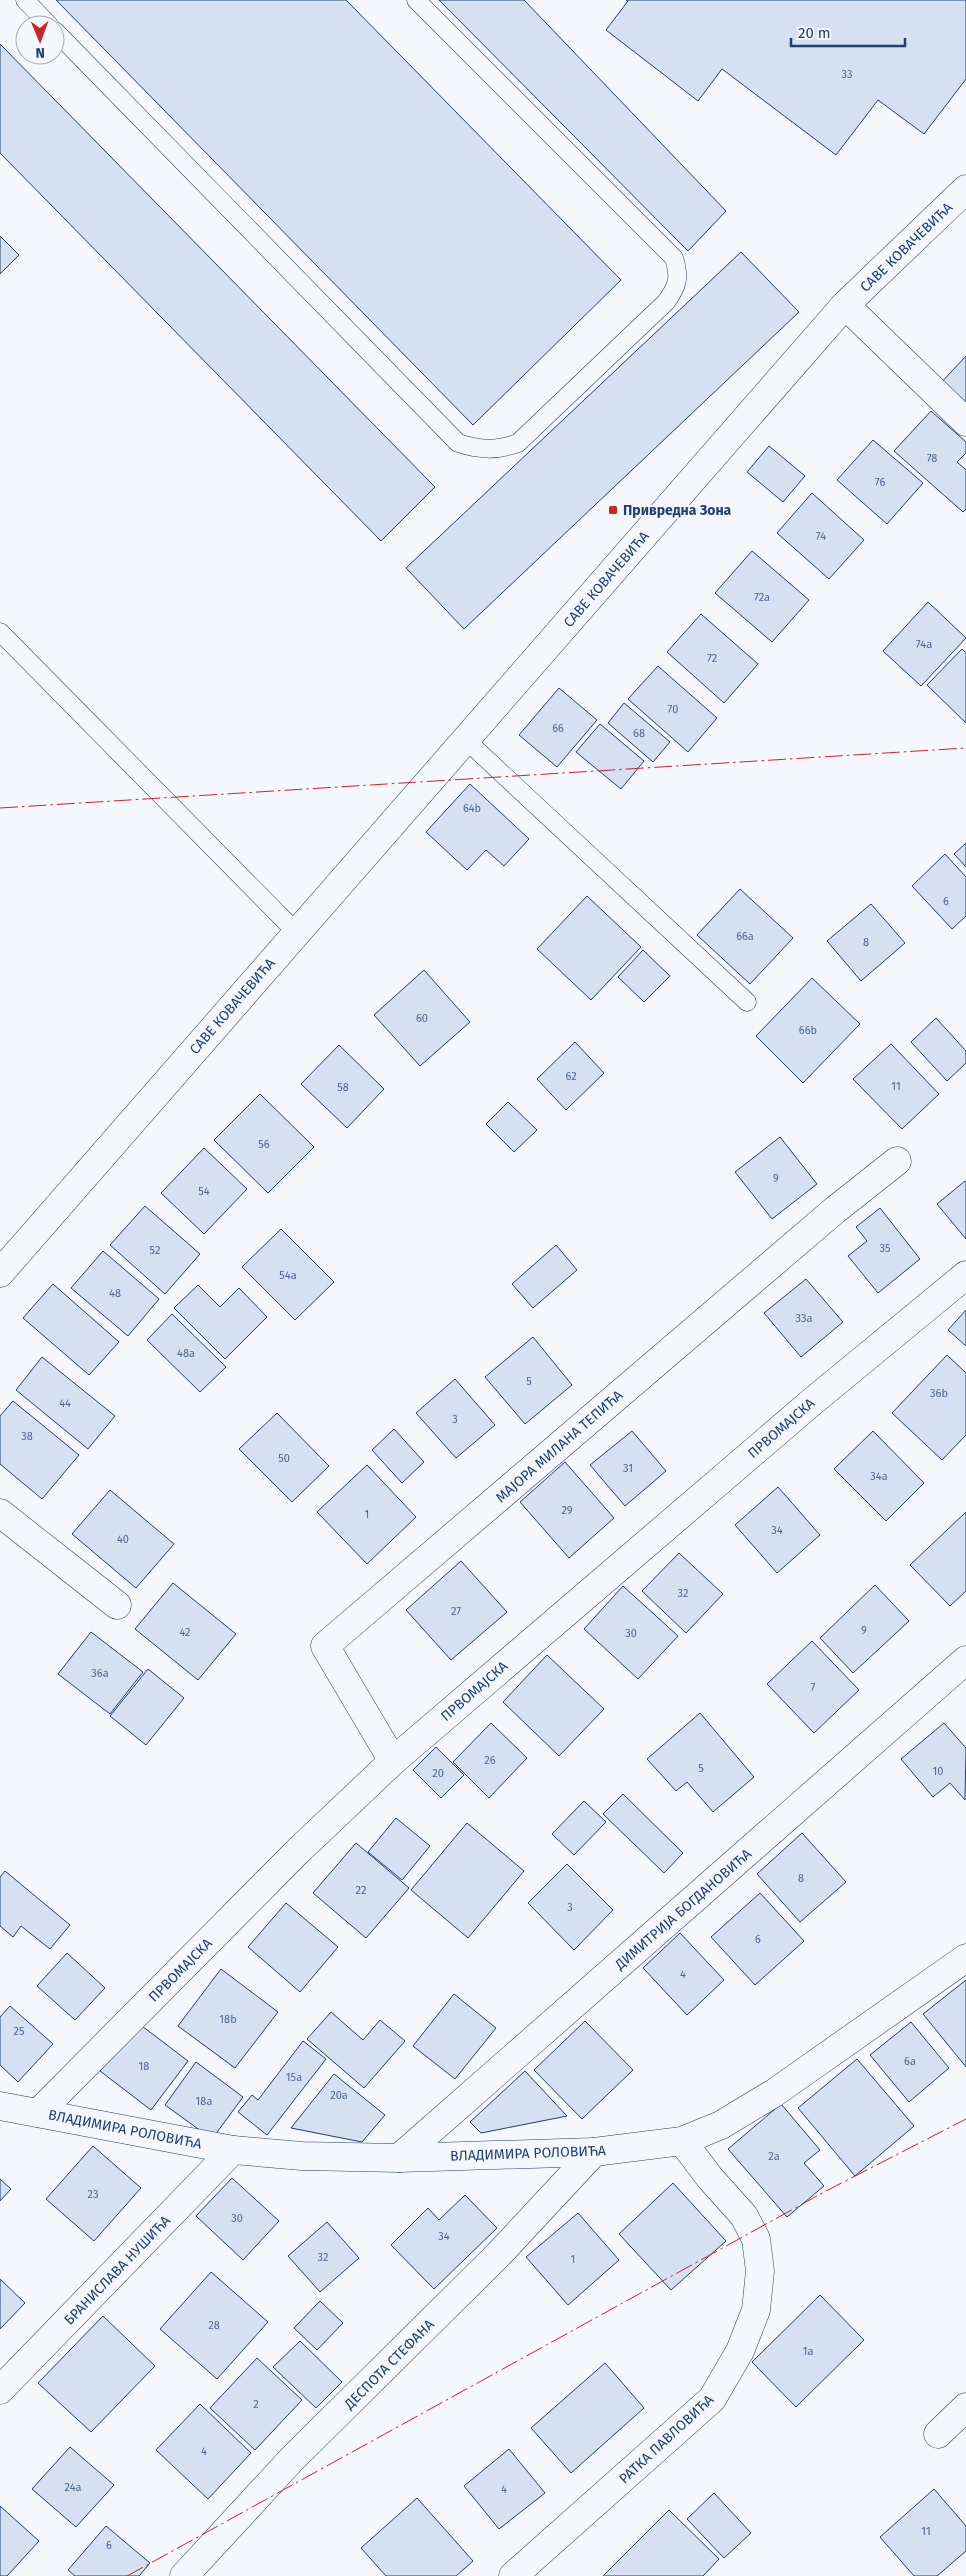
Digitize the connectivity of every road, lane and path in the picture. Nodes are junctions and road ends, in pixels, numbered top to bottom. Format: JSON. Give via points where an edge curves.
{"nodes":[{"id":1,"x":25,"y":0,"type":"edge"},
{"id":2,"x":416,"y":0,"type":"edge"},
{"id":3,"x":39,"y":15,"type":"edge"},
{"id":4,"x":65,"y":41,"type":"edge"},
{"id":5,"x":966,"y":189,"type":"edge"},
{"id":6,"x":845,"y":305,"type":"junction"},
{"id":7,"x":966,"y":422,"type":"edge"},
{"id":8,"x":0,"y":632,"type":"edge"},
{"id":9,"x":466,"y":740,"type":"junction"},
{"id":10,"x":297,"y":933,"type":"junction"},
{"id":11,"x":747,"y":1002,"type":"dead end"},
{"id":12,"x":897,"y":1162,"type":"dead end"},
{"id":13,"x":0,"y":1274,"type":"edge"},
{"id":14,"x":966,"y":1275,"type":"edge"},
{"id":15,"x":0,"y":1513,"type":"edge"},
{"id":16,"x":117,"y":1605,"type":"dead end"},
{"id":17,"x":966,"y":1660,"type":"edge"},
{"id":18,"x":393,"y":1761,"type":"junction"},
{"id":19,"x":966,"y":1958,"type":"edge"},
{"id":20,"x":0,"y":2106,"type":"edge"},
{"id":21,"x":38,"y":2112,"type":"junction"},
{"id":22,"x":682,"y":2141,"type":"junction"},
{"id":23,"x":233,"y":2150,"type":"junction"},
{"id":24,"x":594,"y":2152,"type":"junction"},
{"id":25,"x":399,"y":2158,"type":"junction"},
{"id":26,"x":0,"y":2390,"type":"edge"},
{"id":27,"x":966,"y":2407,"type":"edge"},
{"id":28,"x":938,"y":2434,"type":"dead end"},
{"id":29,"x":184,"y":2576,"type":"edge"},
{"id":30,"x":513,"y":2576,"type":"edge"}],
"edges":[{"from":1,"to":3,"type":"lane"},
{"from":2,"to":4,"type":"lane","via":[[674,258],[679,272],[677,287],[666,302],[518,443],[500,450],[478,449],[458,443]]},
{"from":5,"to":6,"type":"street","name":"САВЕ КОВАЧЕВИЋА"},
{"from":6,"to":7,"type":"street"},
{"from":6,"to":9,"type":"street","name":"САВЕ КОВАЧЕВИЋА"},
{"from":8,"to":10,"type":"lane"},
{"from":9,"to":10,"type":"street","name":"САВЕ КОВАЧЕВИЋА"},
{"from":9,"to":11,"type":"lane"},
{"from":10,"to":13,"type":"street","name":"САВЕ КОВАЧЕВИЋА"},
{"from":12,"to":18,"type":"street","name":"МАЈОРА МИЛАНА ТЕПИЋА","via":[[835,1210],[325,1646]]},
{"from":14,"to":18,"type":"street","name":"ПРВОМАЈСКА","via":[[812,1401]]},
{"from":15,"to":16,"type":"street"},
{"from":17,"to":25,"type":"street","name":"ДИМИТРИЈА БОГДАНОВИЋА"},
{"from":18,"to":21,"type":"street","name":"ПРВОМАЈСКА"},
{"from":19,"to":22,"type":"street","name":"ВЛАДИМИРА РОЛОВИЋА","via":[[774,2093],[721,2125]]},
{"from":20,"to":21,"type":"street"},
{"from":21,"to":23,"type":"street","name":"ВЛАДИМИРА РОЛОВИЋА"},
{"from":22,"to":24,"type":"street","name":"ВЛАДИМИРА РОЛОВИЋА"},
{"from":22,"to":30,"type":"street","name":"РАТКА ПАВЛОВИЋА","via":[[744,2216],[756,2239],[760,2271],[756,2310],[740,2351],[712,2399]]},
{"from":23,"to":25,"type":"street","name":"ВЛАДИМИРА РОЛОВИЋА","via":[[302,2156]]},
{"from":23,"to":26,"type":"street","name":"БРАНИСЛАВА НУШИЋА"},
{"from":24,"to":25,"type":"street","name":"ВЛАДИМИРА РОЛОВИЋА"},
{"from":24,"to":29,"type":"street","name":"ДЕСПОТА СТЕФАНА","via":[[499,2254],[292,2459]]},
{"from":27,"to":28,"type":"street"}]}
